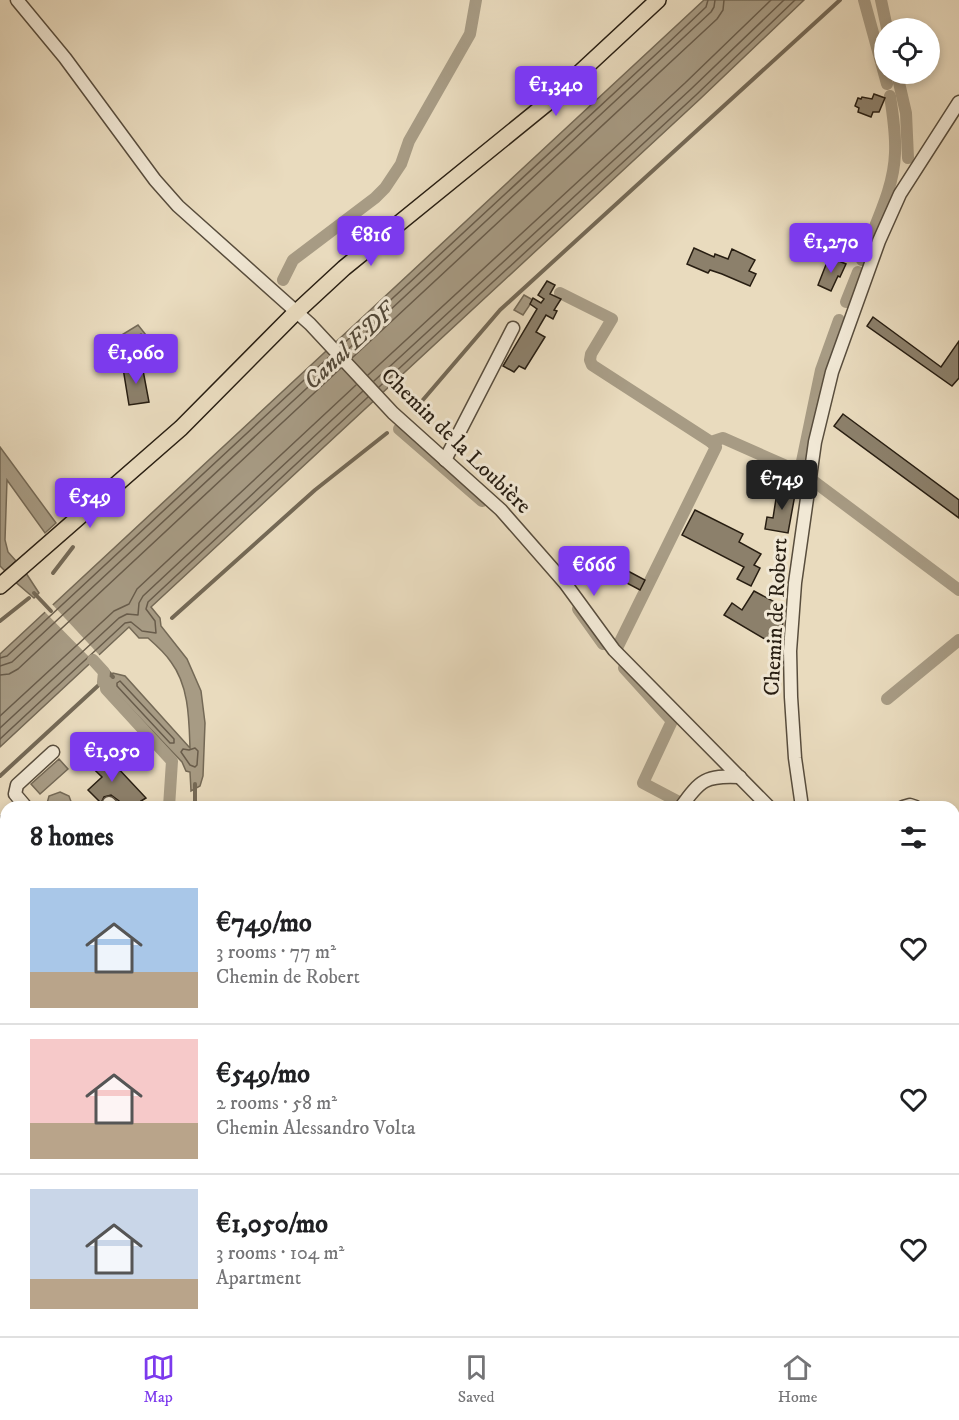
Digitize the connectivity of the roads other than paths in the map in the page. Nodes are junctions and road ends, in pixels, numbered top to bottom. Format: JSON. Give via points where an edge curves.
{"nodes":[{"id":1,"x":17,"y":0,"type":"edge"},
{"id":2,"x":658,"y":0,"type":"edge"},
{"id":3,"x":959,"y":102,"type":"edge"},
{"id":4,"x":296,"y":312,"type":"junction"},
{"id":5,"x":513,"y":328,"type":"dead end"},
{"id":6,"x":445,"y":460,"type":"junction"},
{"id":7,"x":3,"y":582,"type":"edge"},
{"id":8,"x":53,"y":752,"type":"dead end"},
{"id":9,"x":740,"y":777,"type":"junction"},
{"id":10,"x":21,"y":801,"type":"edge"},
{"id":11,"x":685,"y":801,"type":"edge"},
{"id":12,"x":763,"y":801,"type":"edge"},
{"id":13,"x":801,"y":801,"type":"edge"}],
"edges":[{"from":1,"to":4,"type":"street","name":"Chemin de la Loubière","via":[[164,190],[196,224]]},
{"from":2,"to":4,"type":"main road","via":[[546,104],[344,268]]},
{"from":3,"to":13,"type":"street","name":"Chemin de Robert","via":[[900,194],[879,241],[832,372],[815,442],[795,583],[790,651]]},
{"from":4,"to":6,"type":"street","name":"Chemin de la Loubière","via":[[393,413]]},
{"from":4,"to":7,"type":"main road","via":[[181,428]]},
{"from":5,"to":6,"type":"street"},
{"from":6,"to":9,"type":"street","name":"Chemin de la Loubière","via":[[510,519],[565,583],[614,650]]},
{"from":8,"to":10,"type":"street","via":[[17,785],[15,794]]},
{"from":9,"to":11,"type":"street","via":[[710,778]]},
{"from":9,"to":12,"type":"street","name":"Chemin de la Loubière"}]}
